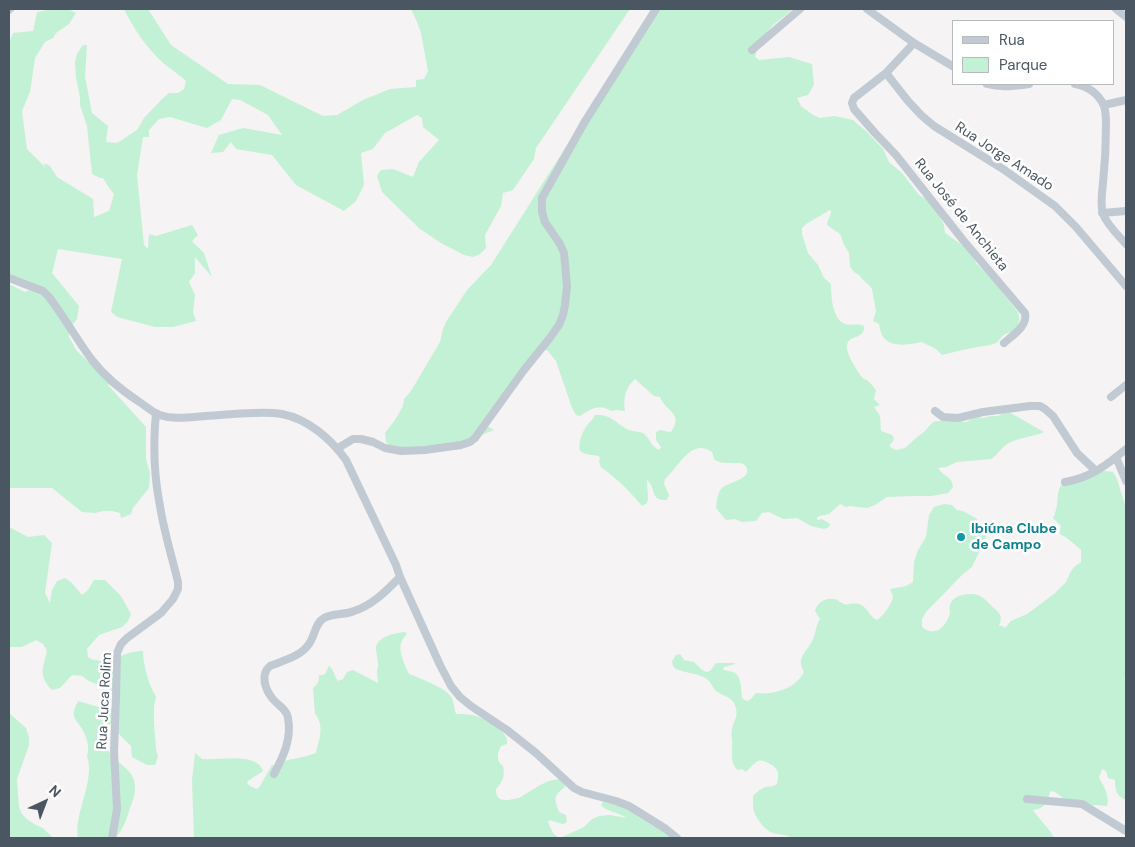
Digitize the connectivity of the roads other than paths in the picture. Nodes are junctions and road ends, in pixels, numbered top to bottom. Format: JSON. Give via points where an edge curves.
{"nodes":[{"id":1,"x":656,"y":9,"type":"edge"},
{"id":2,"x":800,"y":9,"type":"edge"},
{"id":3,"x":867,"y":9,"type":"edge"},
{"id":4,"x":1116,"y":9,"type":"edge"},
{"id":5,"x":1126,"y":17,"type":"edge"},
{"id":6,"x":914,"y":43,"type":"junction"},
{"id":7,"x":752,"y":50,"type":"dead end"},
{"id":8,"x":952,"y":66,"type":"edge"},
{"id":9,"x":886,"y":73,"type":"junction"},
{"id":10,"x":990,"y":85,"type":"edge"},
{"id":11,"x":1024,"y":85,"type":"edge"},
{"id":12,"x":1080,"y":85,"type":"edge"},
{"id":13,"x":1126,"y":100,"type":"edge"},
{"id":14,"x":1104,"y":105,"type":"junction"},
{"id":15,"x":1126,"y":211,"type":"edge"},
{"id":16,"x":1102,"y":213,"type":"junction"},
{"id":17,"x":1126,"y":244,"type":"edge"},
{"id":18,"x":9,"y":278,"type":"edge"},
{"id":19,"x":1126,"y":286,"type":"edge"},
{"id":20,"x":1004,"y":343,"type":"dead end"},
{"id":21,"x":1126,"y":385,"type":"edge"},
{"id":22,"x":1112,"y":397,"type":"dead end"},
{"id":23,"x":935,"y":412,"type":"dead end"},
{"id":24,"x":156,"y":413,"type":"junction"},
{"id":25,"x":338,"y":448,"type":"junction"},
{"id":26,"x":1126,"y":449,"type":"edge"},
{"id":27,"x":1116,"y":457,"type":"junction"},
{"id":28,"x":1096,"y":471,"type":"junction"},
{"id":29,"x":1126,"y":481,"type":"edge"},
{"id":30,"x":1065,"y":482,"type":"dead end"},
{"id":31,"x":400,"y":577,"type":"junction"},
{"id":32,"x":274,"y":774,"type":"dead end"},
{"id":33,"x":1027,"y":799,"type":"dead end"},
{"id":34,"x":1126,"y":831,"type":"edge"},
{"id":35,"x":112,"y":838,"type":"edge"},
{"id":36,"x":677,"y":838,"type":"edge"}],
"edges":[{"from":1,"to":25,"type":"street","via":[[584,123],[542,198],[545,222],[564,253],[567,286],[563,315],[549,339],[470,442],[401,451],[353,439]]},
{"from":2,"to":7,"type":"street"},
{"from":3,"to":6,"type":"street"},
{"from":4,"to":5,"type":"street"},
{"from":6,"to":8,"type":"street"},
{"from":6,"to":9,"type":"street"},
{"from":9,"to":19,"type":"street","name":"Rua Jorge Amado","via":[[934,126],[1054,206]]},
{"from":9,"to":20,"type":"street","name":"Rua José de Anchieta","via":[[854,98],[854,109],[1025,312],[1025,323]]},
{"from":10,"to":11,"type":"street"},
{"from":12,"to":14,"type":"street","via":[[1099,97]]},
{"from":13,"to":14,"type":"street"},
{"from":14,"to":16,"type":"street","via":[[1106,135]]},
{"from":15,"to":16,"type":"street"},
{"from":16,"to":17,"type":"street"},
{"from":18,"to":24,"type":"street","via":[[49,297],[93,362],[131,397]]},
{"from":21,"to":22,"type":"street"},
{"from":23,"to":28,"type":"street","via":[[943,417],[958,418],[1040,406],[1052,416],[1077,453]]},
{"from":24,"to":25,"type":"street","via":[[170,417],[282,414],[311,426]]},
{"from":24,"to":35,"type":"street","name":"Rua Juca Rolim","via":[[157,490],[178,582],[173,599],[161,613],[127,638],[117,653],[114,751],[117,809]]},
{"from":25,"to":31,"type":"street"},
{"from":26,"to":27,"type":"street"},
{"from":27,"to":28,"type":"street"},
{"from":27,"to":29,"type":"street"},
{"from":28,"to":30,"type":"street"},
{"from":31,"to":32,"type":"street","via":[[367,606],[322,619],[309,644],[298,655],[266,669],[268,692],[287,712],[289,728],[289,738]]},
{"from":31,"to":36,"type":"street","via":[[440,665],[460,697],[536,753],[574,788],[629,806]]},
{"from":33,"to":34,"type":"street","via":[[1082,804]]}]}
